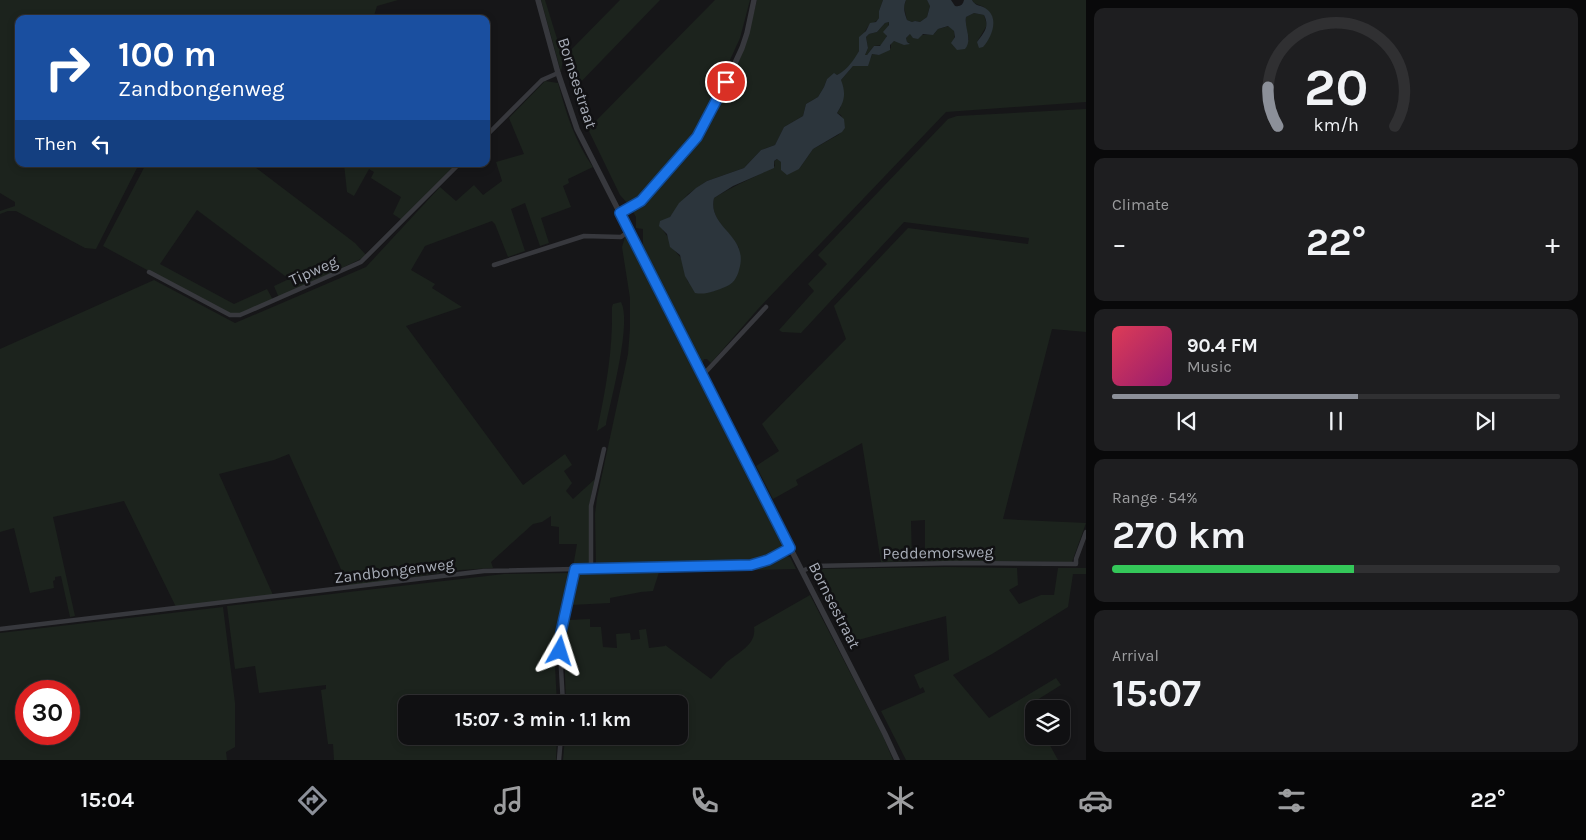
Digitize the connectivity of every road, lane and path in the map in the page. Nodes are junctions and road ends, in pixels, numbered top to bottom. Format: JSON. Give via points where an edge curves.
{"nodes":[{"id":1,"x":538,"y":0,"type":"edge"},
{"id":2,"x":754,"y":0,"type":"edge"},
{"id":3,"x":558,"y":73,"type":"junction"},
{"id":4,"x":490,"y":132,"type":"edge"},
{"id":5,"x":456,"y":167,"type":"edge"},
{"id":6,"x":620,"y":213,"type":"junction"},
{"id":7,"x":629,"y":231,"type":"junction"},
{"id":8,"x":494,"y":265,"type":"dead end"},
{"id":9,"x":149,"y":272,"type":"dead end"},
{"id":10,"x":766,"y":308,"type":"dead end"},
{"id":11,"x":702,"y":376,"type":"junction"},
{"id":12,"x":604,"y":449,"type":"dead end"},
{"id":13,"x":1086,"y":532,"type":"edge"},
{"id":14,"x":790,"y":548,"type":"junction"},
{"id":15,"x":575,"y":569,"type":"junction"},
{"id":16,"x":591,"y":569,"type":"junction"},
{"id":17,"x":802,"y":571,"type":"junction"},
{"id":18,"x":0,"y":629,"type":"edge"},
{"id":19,"x":562,"y":695,"type":"edge"},
{"id":20,"x":560,"y":745,"type":"edge"},
{"id":21,"x":559,"y":760,"type":"edge"},
{"id":22,"x":897,"y":760,"type":"edge"}],
"edges":[{"from":1,"to":3,"type":"street","name":"Bornsestraat"},
{"from":2,"to":6,"type":"street","via":[[742,48],[697,137],[641,201]]},
{"from":3,"to":4,"type":"street","via":[[542,80]]},
{"from":3,"to":6,"type":"street","name":"Bornsestraat","via":[[577,129]]},
{"from":5,"to":9,"type":"street","name":"Tipweg","via":[[361,262],[240,315],[230,315]]},
{"from":6,"to":7,"type":"street","name":"Bornsestraat"},
{"from":7,"to":8,"type":"street","via":[[622,238],[584,236]]},
{"from":7,"to":11,"type":"street","name":"Bornsestraat"},
{"from":10,"to":11,"type":"street"},
{"from":11,"to":14,"type":"street","name":"Bornsestraat"},
{"from":12,"to":16,"type":"street","via":[[591,506]]},
{"from":13,"to":17,"type":"street","name":"Peddemorsweg","via":[[1076,564],[814,566]]},
{"from":14,"to":16,"type":"street","name":"Zandbongenweg","via":[[751,565]]},
{"from":14,"to":17,"type":"street","name":"Bornsestraat"},
{"from":15,"to":16,"type":"street","name":"Zandbongenweg"},
{"from":15,"to":18,"type":"street","name":"Zandbongenweg","via":[[484,571]]},
{"from":15,"to":19,"type":"street","via":[[561,632]]},
{"from":17,"to":22,"type":"street","name":"Bornsestraat"},
{"from":20,"to":21,"type":"street"}]}
